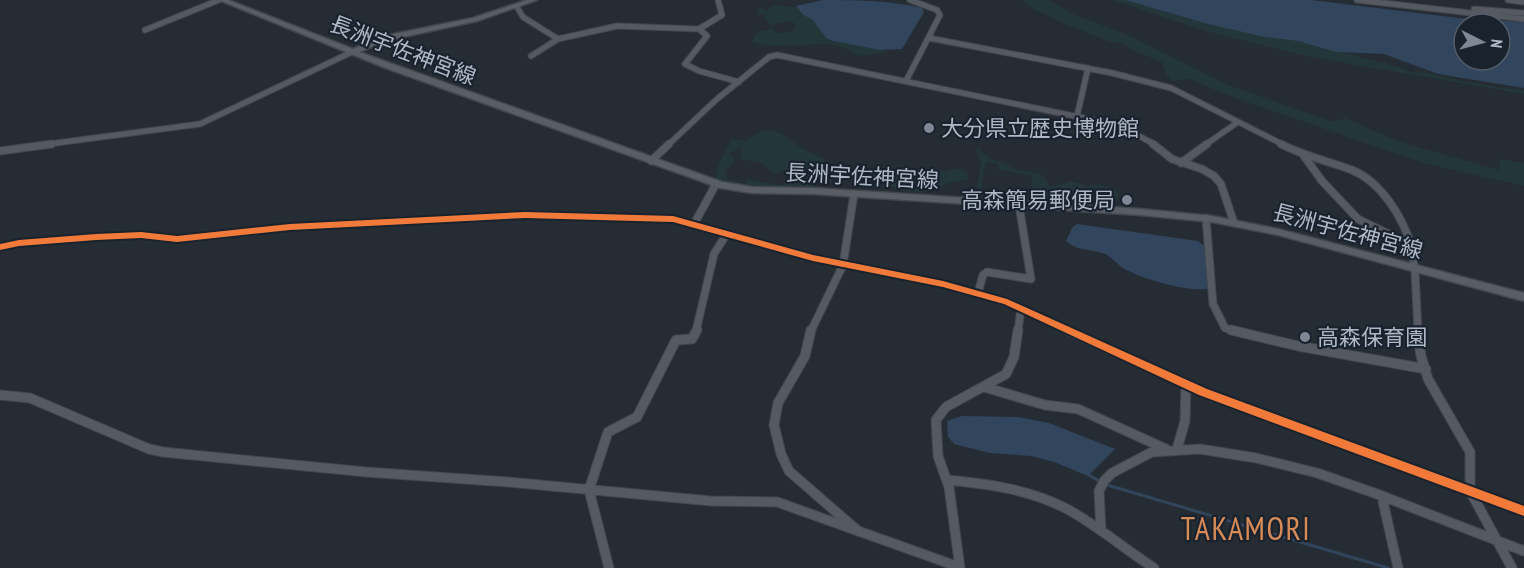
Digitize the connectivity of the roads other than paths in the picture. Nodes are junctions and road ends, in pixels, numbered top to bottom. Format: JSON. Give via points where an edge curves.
{"nodes":[{"id":1,"x":221,"y":0,"type":"edge"},
{"id":2,"x":534,"y":0,"type":"edge"},
{"id":3,"x":718,"y":0,"type":"edge"},
{"id":4,"x":910,"y":0,"type":"edge"},
{"id":5,"x":1358,"y":0,"type":"edge"},
{"id":6,"x":1395,"y":0,"type":"edge"},
{"id":7,"x":1508,"y":0,"type":"edge"},
{"id":8,"x":1524,"y":2,"type":"edge"},
{"id":9,"x":517,"y":7,"type":"junction"},
{"id":10,"x":1524,"y":14,"type":"edge"},
{"id":11,"x":1524,"y":19,"type":"edge"},
{"id":12,"x":699,"y":29,"type":"junction"},
{"id":13,"x":145,"y":30,"type":"dead end"},
{"id":14,"x":929,"y":38,"type":"junction"},
{"id":15,"x":558,"y":39,"type":"junction"},
{"id":16,"x":352,"y":52,"type":"junction"},
{"id":17,"x":531,"y":56,"type":"dead end"},
{"id":18,"x":1088,"y":68,"type":"junction"},
{"id":19,"x":906,"y":81,"type":"junction"},
{"id":20,"x":739,"y":82,"type":"junction"},
{"id":21,"x":1077,"y":116,"type":"junction"},
{"id":22,"x":1238,"y":122,"type":"junction"},
{"id":23,"x":0,"y":151,"type":"edge"},
{"id":24,"x":1302,"y":155,"type":"junction"},
{"id":25,"x":651,"y":161,"type":"junction"},
{"id":26,"x":1181,"y":163,"type":"junction"},
{"id":27,"x":716,"y":184,"type":"junction"},
{"id":28,"x":854,"y":194,"type":"junction"},
{"id":29,"x":1019,"y":205,"type":"junction"},
{"id":30,"x":1206,"y":218,"type":"junction"},
{"id":31,"x":1234,"y":223,"type":"junction"},
{"id":32,"x":694,"y":224,"type":"junction"},
{"id":33,"x":726,"y":234,"type":"junction"},
{"id":34,"x":1410,"y":245,"type":"junction"},
{"id":35,"x":0,"y":247,"type":"edge"},
{"id":36,"x":843,"y":265,"type":"junction"},
{"id":37,"x":1417,"y":269,"type":"junction"},
{"id":38,"x":978,"y":293,"type":"junction"},
{"id":39,"x":1524,"y":297,"type":"edge"},
{"id":40,"x":1021,"y":308,"type":"junction"},
{"id":41,"x":1426,"y":369,"type":"junction"},
{"id":42,"x":1186,"y":384,"type":"junction"},
{"id":43,"x":984,"y":387,"type":"junction"},
{"id":44,"x":0,"y":395,"type":"edge"},
{"id":45,"x":1166,"y":449,"type":"junction"},
{"id":46,"x":1177,"y":449,"type":"junction"},
{"id":47,"x":948,"y":480,"type":"junction"},
{"id":48,"x":589,"y":490,"type":"junction"},
{"id":49,"x":1470,"y":490,"type":"junction"},
{"id":50,"x":1382,"y":497,"type":"junction"},
{"id":51,"x":1524,"y":511,"type":"edge"},
{"id":52,"x":1101,"y":531,"type":"junction"},
{"id":53,"x":859,"y":533,"type":"junction"},
{"id":54,"x":1496,"y":540,"type":"junction"},
{"id":55,"x":1524,"y":551,"type":"edge"},
{"id":56,"x":959,"y":567,"type":"edge"},
{"id":57,"x":609,"y":568,"type":"edge"},
{"id":58,"x":1154,"y":568,"type":"edge"},
{"id":59,"x":1398,"y":568,"type":"edge"},
{"id":60,"x":1512,"y":568,"type":"edge"}],
"edges":[{"from":1,"to":13,"type":"street"},
{"from":1,"to":16,"type":"main road","name":"長洲宇佐神宮線"},
{"from":2,"to":9,"type":"main road"},
{"from":3,"to":12,"type":"street","via":[[722,15]]},
{"from":4,"to":14,"type":"street","via":[[939,13]]},
{"from":5,"to":11,"type":"street"},
{"from":6,"to":10,"type":"street"},
{"from":7,"to":8,"type":"street"},
{"from":9,"to":15,"type":"street","via":[[523,17]]},
{"from":9,"to":16,"type":"main road","via":[[476,20],[387,38]]},
{"from":12,"to":15,"type":"street","via":[[621,26]]},
{"from":12,"to":20,"type":"street","via":[[707,36],[685,64]]},
{"from":14,"to":18,"type":"street"},
{"from":14,"to":19,"type":"street"},
{"from":15,"to":17,"type":"street"},
{"from":16,"to":23,"type":"street","via":[[200,124]]},
{"from":16,"to":25,"type":"main road","name":"長洲宇佐神宮線"},
{"from":18,"to":21,"type":"street"},
{"from":18,"to":22,"type":"street","via":[[1165,85]]},
{"from":19,"to":20,"type":"street","via":[[775,55]]},
{"from":19,"to":21,"type":"street"},
{"from":20,"to":25,"type":"street"},
{"from":21,"to":26,"type":"street","via":[[1118,125]]},
{"from":22,"to":24,"type":"street"},
{"from":22,"to":26,"type":"street"},
{"from":24,"to":34,"type":"street","via":[[1358,219]]},
{"from":24,"to":34,"type":"street","via":[[1350,169],[1379,188],[1406,228]]},
{"from":25,"to":27,"type":"main road","name":"長洲宇佐神宮線"},
{"from":26,"to":31,"type":"street","via":[[1202,169],[1218,180]]},
{"from":27,"to":28,"type":"main road","name":"長洲宇佐神宮線","via":[[752,190]]},
{"from":27,"to":32,"type":"street"},
{"from":28,"to":29,"type":"main road","name":"長洲宇佐神宮線"},
{"from":28,"to":36,"type":"street"},
{"from":29,"to":30,"type":"main road","name":"長洲宇佐神宮線"},
{"from":29,"to":38,"type":"street","via":[[1030,279],[987,272]]},
{"from":30,"to":31,"type":"main road","name":"長洲宇佐神宮線"},
{"from":30,"to":41,"type":"street","via":[[1213,304],[1224,328]]},
{"from":31,"to":37,"type":"main road","name":"長洲宇佐神宮線"},
{"from":32,"to":33,"type":"street"},
{"from":32,"to":35,"type":"street","via":[[656,218],[525,215],[290,227],[177,238],[141,235],[74,239]]},
{"from":33,"to":36,"type":"street"},
{"from":33,"to":48,"type":"street","via":[[713,258],[695,336],[676,340],[637,417],[608,432]]},
{"from":34,"to":37,"type":"street"},
{"from":36,"to":38,"type":"street"},
{"from":36,"to":53,"type":"street","via":[[811,330],[802,363],[778,403],[774,425],[783,461],[792,475]]},
{"from":37,"to":39,"type":"main road","name":"長洲宇佐神宮線"},
{"from":37,"to":41,"type":"street","via":[[1417,320]]},
{"from":38,"to":40,"type":"street"},
{"from":40,"to":42,"type":"street"},
{"from":40,"to":43,"type":"street","via":[[1011,365],[1006,374]]},
{"from":41,"to":49,"type":"street","via":[[1470,452]]},
{"from":42,"to":46,"type":"street","via":[[1185,421]]},
{"from":42,"to":49,"type":"street"},
{"from":43,"to":45,"type":"street","via":[[1045,405],[1078,409]]},
{"from":43,"to":47,"type":"street","via":[[946,407],[936,420],[938,456]]},
{"from":44,"to":48,"type":"street","via":[[30,398],[163,452]]},
{"from":45,"to":46,"type":"street"},
{"from":45,"to":52,"type":"street","via":[[1130,459],[1104,479],[1099,495]]},
{"from":46,"to":50,"type":"street","via":[[1260,458],[1314,472]]},
{"from":47,"to":52,"type":"street","via":[[1045,499]]},
{"from":47,"to":56,"type":"street"},
{"from":48,"to":53,"type":"street","via":[[711,501],[777,502]]},
{"from":48,"to":57,"type":"street"},
{"from":49,"to":51,"type":"street"},
{"from":49,"to":54,"type":"street"},
{"from":50,"to":54,"type":"street"},
{"from":50,"to":59,"type":"street"},
{"from":52,"to":58,"type":"street"},
{"from":53,"to":56,"type":"street"},
{"from":54,"to":55,"type":"street"},
{"from":54,"to":60,"type":"street"}]}
